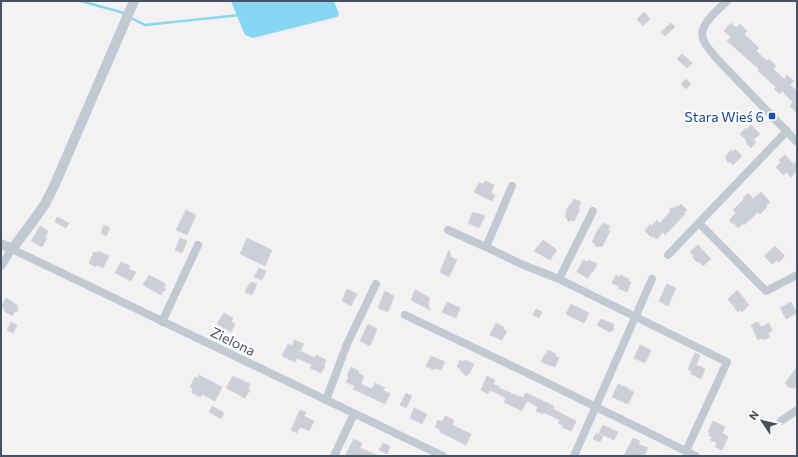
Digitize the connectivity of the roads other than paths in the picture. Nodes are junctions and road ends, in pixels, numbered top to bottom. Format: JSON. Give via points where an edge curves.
{"nodes":[{"id":1,"x":134,"y":1,"type":"edge"},
{"id":2,"x":727,"y":1,"type":"edge"},
{"id":3,"x":787,"y":131,"type":"junction"},
{"id":4,"x":797,"y":142,"type":"edge"},
{"id":5,"x":512,"y":186,"type":"dead end"},
{"id":6,"x":593,"y":211,"type":"dead end"},
{"id":7,"x":699,"y":223,"type":"junction"},
{"id":8,"x":448,"y":230,"type":"dead end"},
{"id":9,"x":1,"y":244,"type":"edge"},
{"id":10,"x":198,"y":245,"type":"dead end"},
{"id":11,"x":486,"y":247,"type":"junction"},
{"id":12,"x":12,"y":249,"type":"junction"},
{"id":13,"x":668,"y":255,"type":"dead end"},
{"id":14,"x":1,"y":266,"type":"edge"},
{"id":15,"x":797,"y":275,"type":"edge"},
{"id":16,"x":559,"y":279,"type":"junction"},
{"id":17,"x":652,"y":279,"type":"dead end"},
{"id":18,"x":376,"y":284,"type":"dead end"},
{"id":19,"x":405,"y":315,"type":"dead end"},
{"id":20,"x":636,"y":316,"type":"junction"},
{"id":21,"x":162,"y":322,"type":"junction"},
{"id":22,"x":326,"y":400,"type":"junction"},
{"id":23,"x":596,"y":407,"type":"junction"},
{"id":24,"x":797,"y":410,"type":"edge"},
{"id":25,"x":354,"y":414,"type":"junction"},
{"id":26,"x":781,"y":421,"type":"dead end"},
{"id":27,"x":686,"y":451,"type":"junction"},
{"id":28,"x":334,"y":456,"type":"edge"},
{"id":29,"x":443,"y":456,"type":"edge"},
{"id":30,"x":574,"y":456,"type":"edge"},
{"id":31,"x":696,"y":456,"type":"edge"}],
"edges":[{"from":1,"to":12,"type":"street","via":[[55,184],[45,204]]},
{"from":2,"to":3,"type":"street","via":[[704,27],[703,39],[718,60]]},
{"from":3,"to":4,"type":"street"},
{"from":3,"to":7,"type":"street"},
{"from":5,"to":11,"type":"street"},
{"from":6,"to":16,"type":"street"},
{"from":7,"to":13,"type":"street"},
{"from":7,"to":15,"type":"street","via":[[766,291]]},
{"from":8,"to":11,"type":"street"},
{"from":9,"to":12,"type":"street"},
{"from":10,"to":21,"type":"street"},
{"from":11,"to":16,"type":"street"},
{"from":12,"to":14,"type":"street"},
{"from":12,"to":21,"type":"street","name":"Zielona"},
{"from":16,"to":20,"type":"street"},
{"from":17,"to":20,"type":"street"},
{"from":18,"to":22,"type":"street","via":[[347,344]]},
{"from":19,"to":23,"type":"street"},
{"from":20,"to":23,"type":"street"},
{"from":20,"to":27,"type":"street","via":[[727,362]]},
{"from":21,"to":22,"type":"street","name":"Zielona"},
{"from":22,"to":25,"type":"street","name":"Zielona"},
{"from":23,"to":27,"type":"street"},
{"from":23,"to":30,"type":"street"},
{"from":24,"to":26,"type":"street"},
{"from":25,"to":28,"type":"street"},
{"from":25,"to":29,"type":"street","name":"Zielona"},
{"from":27,"to":31,"type":"street"}]}
